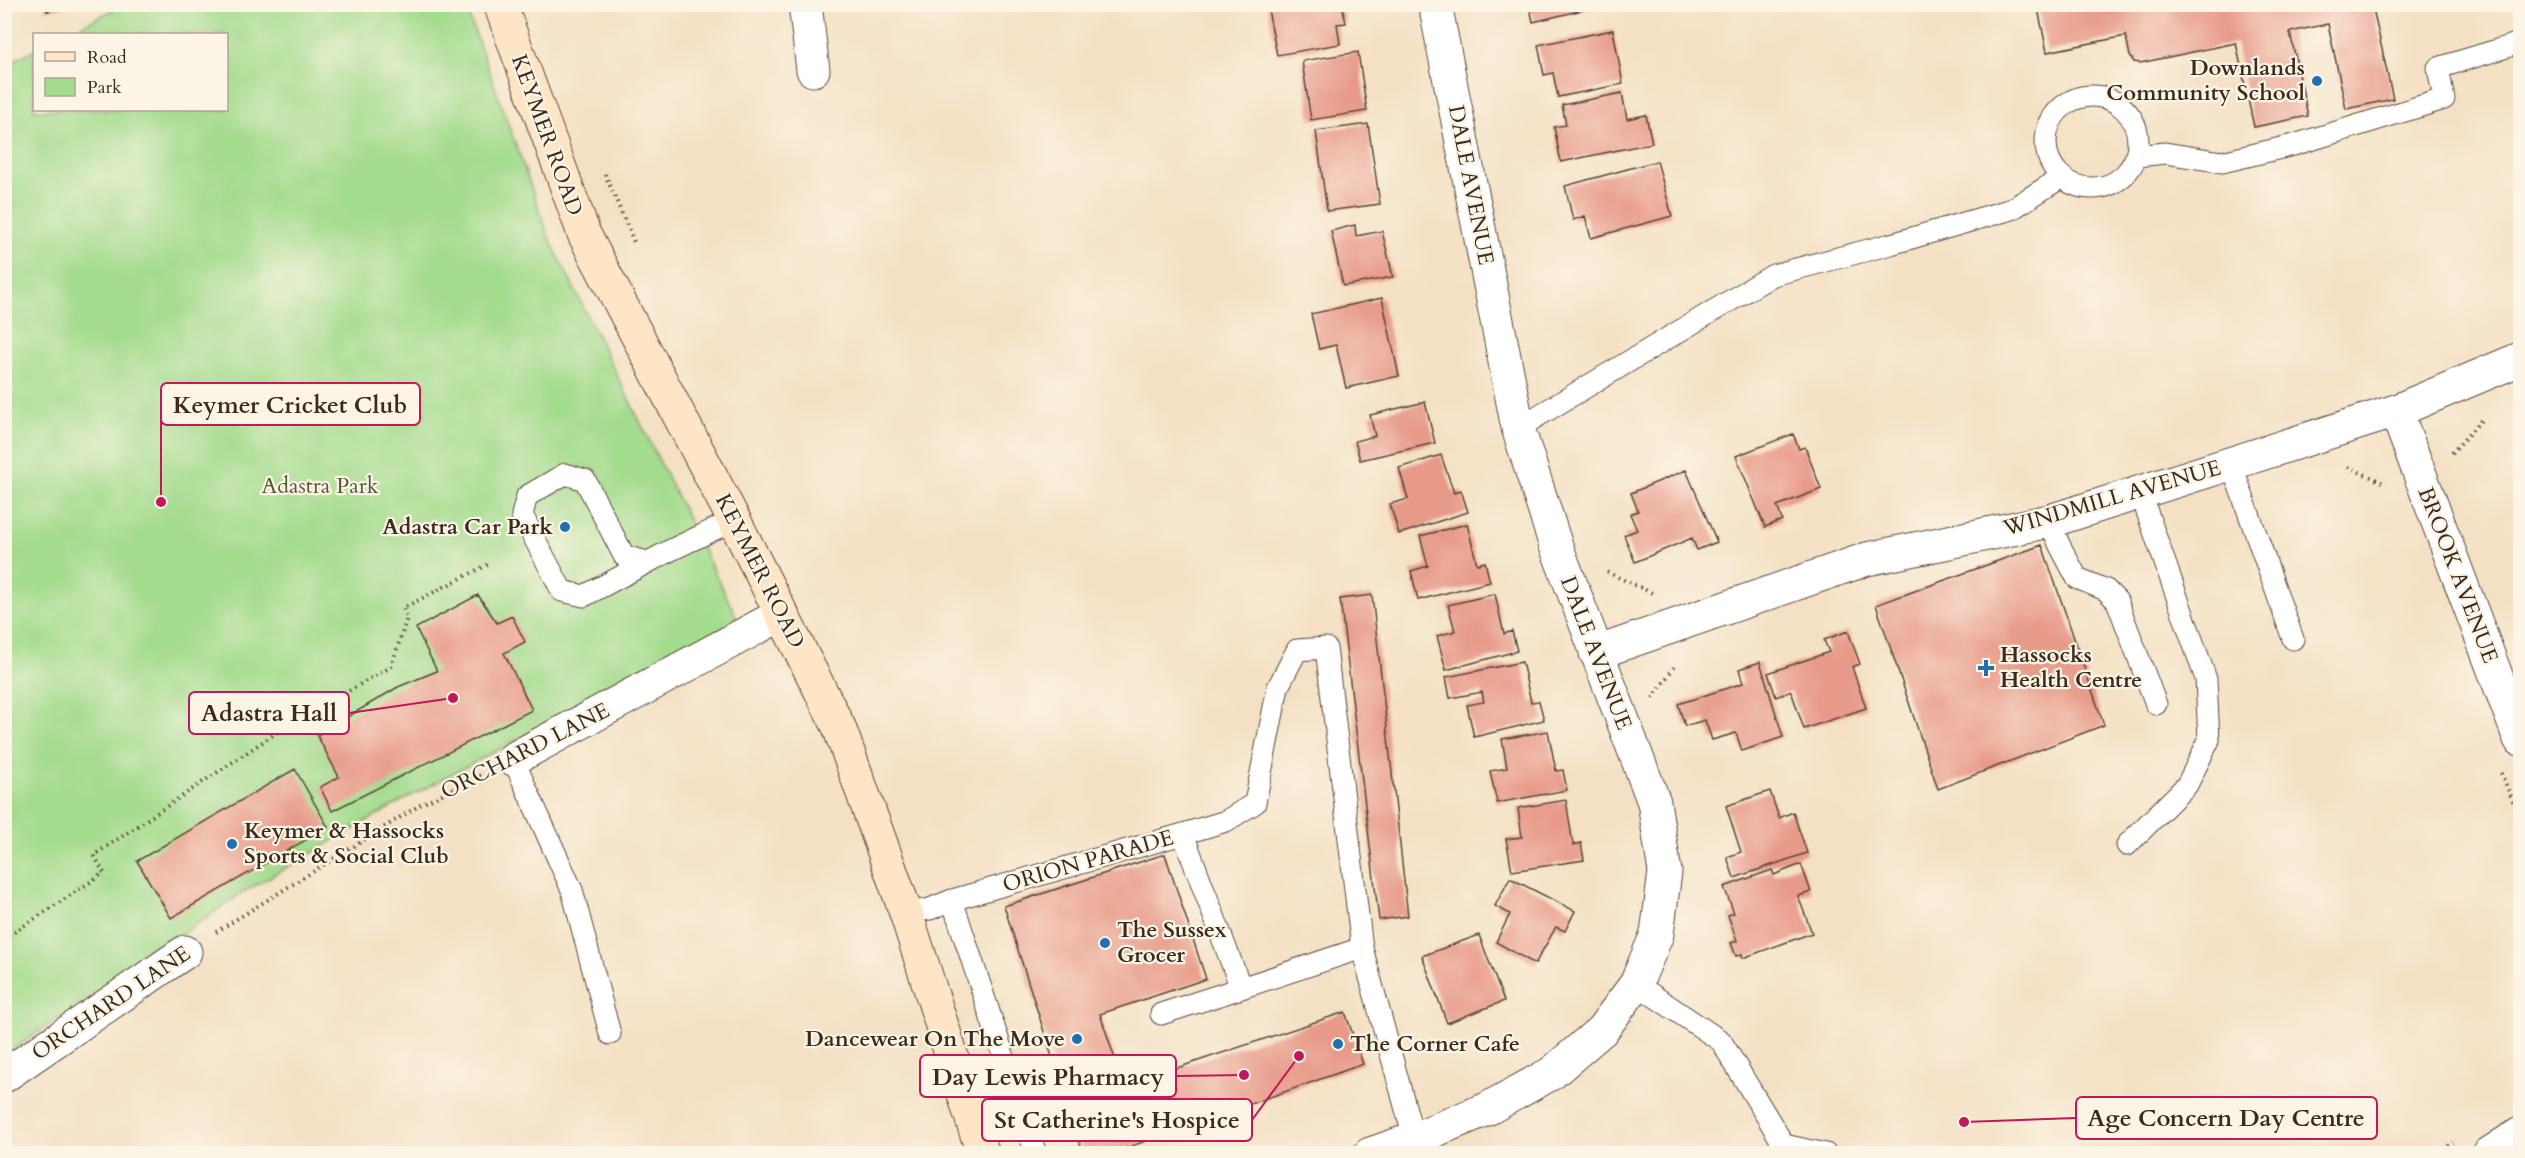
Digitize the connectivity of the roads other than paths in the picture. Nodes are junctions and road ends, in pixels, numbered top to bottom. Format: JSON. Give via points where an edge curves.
{"nodes":[{"id":1,"x":500,"y":4,"type":"edge"},
{"id":2,"x":805,"y":4,"type":"edge"},
{"id":3,"x":1435,"y":4,"type":"edge"},
{"id":4,"x":2520,"y":43,"type":"edge"},
{"id":5,"x":813,"y":70,"type":"dead end"},
{"id":6,"x":2137,"y":156,"type":"junction"},
{"id":7,"x":2062,"y":177,"type":"junction"},
{"id":8,"x":2520,"y":359,"type":"edge"},
{"id":9,"x":2396,"y":411,"type":"junction"},
{"id":10,"x":1518,"y":428,"type":"junction"},
{"id":11,"x":2231,"y":464,"type":"junction"},
{"id":12,"x":2140,"y":492,"type":"junction"},
{"id":13,"x":734,"y":520,"type":"junction"},
{"id":14,"x":2050,"y":520,"type":"junction"},
{"id":15,"x":647,"y":562,"type":"junction"},
{"id":16,"x":782,"y":614,"type":"junction"},
{"id":17,"x":2293,"y":639,"type":"dead end"},
{"id":18,"x":1596,"y":653,"type":"junction"},
{"id":19,"x":2156,"y":704,"type":"dead end"},
{"id":20,"x":2520,"y":739,"type":"edge"},
{"id":21,"x":513,"y":759,"type":"joint"},
{"id":22,"x":1183,"y":834,"type":"junction"},
{"id":23,"x":2127,"y":845,"type":"dead end"},
{"id":24,"x":952,"y":900,"type":"junction"},
{"id":25,"x":906,"y":914,"type":"junction"},
{"id":26,"x":1362,"y":948,"type":"junction"},
{"id":27,"x":185,"y":952,"type":"road end"},
{"id":28,"x":1636,"y":984,"type":"junction"},
{"id":29,"x":1240,"y":988,"type":"junction"},
{"id":30,"x":1161,"y":1014,"type":"dead end"},
{"id":31,"x":610,"y":1035,"type":"dead end"},
{"id":32,"x":4,"y":1076,"type":"edge"},
{"id":33,"x":2520,"y":1134,"type":"edge"},
{"id":34,"x":1414,"y":1139,"type":"junction"},
{"id":35,"x":983,"y":1154,"type":"edge"},
{"id":36,"x":1036,"y":1154,"type":"edge"},
{"id":37,"x":1370,"y":1154,"type":"edge"},
{"id":38,"x":1826,"y":1154,"type":"edge"},
{"id":39,"x":2489,"y":1154,"type":"edge"}],
"edges":[{"from":1,"to":13,"type":"main road","name":"KEYMER ROAD","via":[[584,234]]},
{"from":2,"to":5,"type":"street"},
{"from":3,"to":10,"type":"street","name":"DALE AVENUE"},
{"from":4,"to":6,"type":"lane","via":[[2438,68],[2444,99],[2294,145],[2222,162],[2165,153]]},
{"from":6,"to":7,"type":"lane","via":[[2119,181],[2105,187],[2090,189]]},
{"from":6,"to":7,"type":"lane","via":[[2136,126],[2128,113],[2103,97],[2086,96],[2072,100],[2055,115],[2046,136],[2052,166]]},
{"from":7,"to":10,"type":"lane","via":[[2012,208],[1773,275]]},
{"from":8,"to":9,"type":"street","name":"WINDMILL AVENUE"},
{"from":9,"to":11,"type":"street","name":"WINDMILL AVENUE"},
{"from":9,"to":20,"type":"street","name":"BROOK AVENUE"},
{"from":10,"to":18,"type":"street","name":"DALE AVENUE"},
{"from":11,"to":12,"type":"street","name":"WINDMILL AVENUE"},
{"from":11,"to":17,"type":"lane"},
{"from":12,"to":14,"type":"street","name":"WINDMILL AVENUE"},
{"from":12,"to":23,"type":"lane","via":[[2206,679],[2209,740],[2187,785]]},
{"from":13,"to":15,"type":"lane"},
{"from":13,"to":16,"type":"main road","name":"KEYMER ROAD"},
{"from":14,"to":18,"type":"street","name":"WINDMILL AVENUE","via":[[1867,559]]},
{"from":14,"to":19,"type":"lane","via":[[2077,578],[2106,590],[2117,601]]},
{"from":15,"to":15,"type":"lane","via":[[584,596],[562,591],[522,516],[527,496],[565,474],[585,480],[624,556]]},
{"from":16,"to":21,"type":"street","name":"ORCHARD LANE"},
{"from":16,"to":25,"type":"main road","name":"KEYMER ROAD","via":[[839,727]]},
{"from":18,"to":28,"type":"street","name":"DALE AVENUE","via":[[1654,802],[1665,872],[1657,934]]},
{"from":21,"to":31,"type":"lane","via":[[572,890]]},
{"from":22,"to":24,"type":"lane","name":"ORION PARADE"},
{"from":22,"to":26,"type":"lane","via":[[1226,821],[1255,803],[1278,687],[1297,650],[1326,648]]},
{"from":22,"to":29,"type":"lane","name":"ORION PARADE"},
{"from":24,"to":25,"type":"lane","name":"ORION PARADE"},
{"from":24,"to":36,"type":"lane"},
{"from":25,"to":35,"type":"main road","name":"KEYMER ROAD"},
{"from":26,"to":29,"type":"lane"},
{"from":26,"to":34,"type":"lane"},
{"from":27,"to":32,"type":"street","name":"ORCHARD LANE"},
{"from":28,"to":34,"type":"street","name":"DALE AVENUE","via":[[1602,1030],[1552,1072],[1487,1108]]},
{"from":28,"to":38,"type":"lane","via":[[1721,1041],[1784,1145]]},
{"from":29,"to":30,"type":"lane"},
{"from":33,"to":39,"type":"street"},
{"from":34,"to":37,"type":"street","name":"DALE AVENUE"}]}
